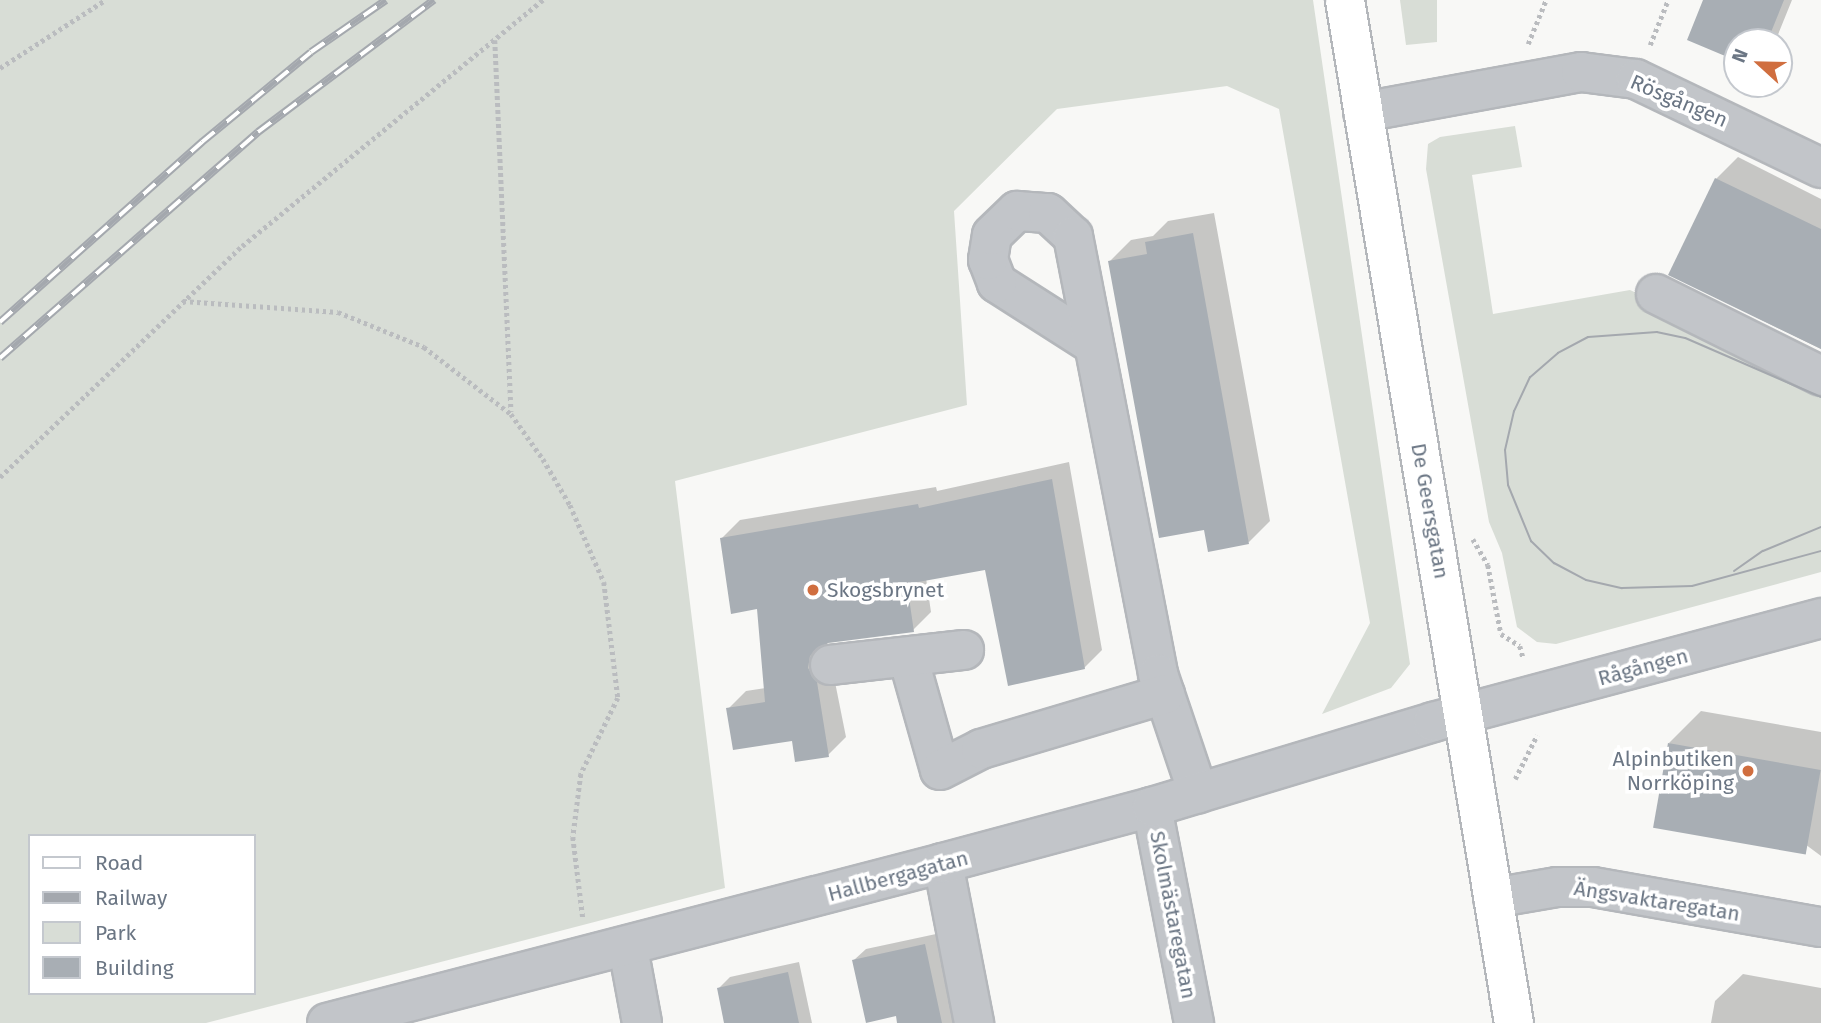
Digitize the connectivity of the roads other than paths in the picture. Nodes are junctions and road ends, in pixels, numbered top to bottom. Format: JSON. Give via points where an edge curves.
{"nodes":[{"id":1,"x":1345,"y":0,"type":"edge"},
{"id":2,"x":1363,"y":113,"type":"junction"},
{"id":3,"x":1821,"y":168,"type":"edge"},
{"id":4,"x":1656,"y":293,"type":"dead end"},
{"id":5,"x":1091,"y":343,"type":"dead end"},
{"id":6,"x":1821,"y":376,"type":"edge"},
{"id":7,"x":1821,"y":618,"type":"edge"},
{"id":8,"x":964,"y":650,"type":"dead end"},
{"id":9,"x":908,"y":657,"type":"junction"},
{"id":10,"x":830,"y":665,"type":"dead end"},
{"id":11,"x":1165,"y":694,"type":"junction"},
{"id":12,"x":1465,"y":714,"type":"junction"},
{"id":13,"x":1198,"y":793,"type":"junction"},
{"id":14,"x":1152,"y":807,"type":"junction"},
{"id":15,"x":943,"y":863,"type":"junction"},
{"id":16,"x":1493,"y":898,"type":"junction"},
{"id":17,"x":1821,"y":927,"type":"edge"},
{"id":18,"x":628,"y":948,"type":"junction"},
{"id":19,"x":327,"y":1023,"type":"edge"},
{"id":20,"x":642,"y":1023,"type":"edge"},
{"id":21,"x":974,"y":1023,"type":"edge"},
{"id":22,"x":1194,"y":1023,"type":"edge"},
{"id":23,"x":1514,"y":1023,"type":"edge"}],
"edges":[{"from":1,"to":2,"type":"main road","name":"De Geersgatan"},
{"from":2,"to":3,"type":"street","name":"Rösgången","via":[[1581,72],[1636,79]]},
{"from":2,"to":12,"type":"main road","name":"De Geersgatan"},
{"from":4,"to":6,"type":"street"},
{"from":5,"to":11,"type":"street"},
{"from":7,"to":12,"type":"street","name":"Rågången"},
{"from":8,"to":9,"type":"street"},
{"from":9,"to":10,"type":"street"},
{"from":9,"to":11,"type":"street","via":[[940,770],[981,749]]},
{"from":11,"to":13,"type":"street"},
{"from":12,"to":13,"type":"street","name":"Hallbergagatan"},
{"from":12,"to":16,"type":"main road","name":"De Geersgatan"},
{"from":13,"to":14,"type":"street","name":"Hallbergagatan"},
{"from":14,"to":15,"type":"street","name":"Hallbergagatan"},
{"from":14,"to":22,"type":"street","name":"Skolmästaregatan"},
{"from":15,"to":18,"type":"street","name":"Hallbergagatan"},
{"from":15,"to":21,"type":"street"},
{"from":16,"to":17,"type":"street","name":"Ängsvaktaregatan","via":[[1557,887],[1593,887]]},
{"from":16,"to":23,"type":"main road","name":"De Geersgatan"},
{"from":18,"to":19,"type":"street","name":"Hallbergagatan"},
{"from":18,"to":20,"type":"street"}]}
